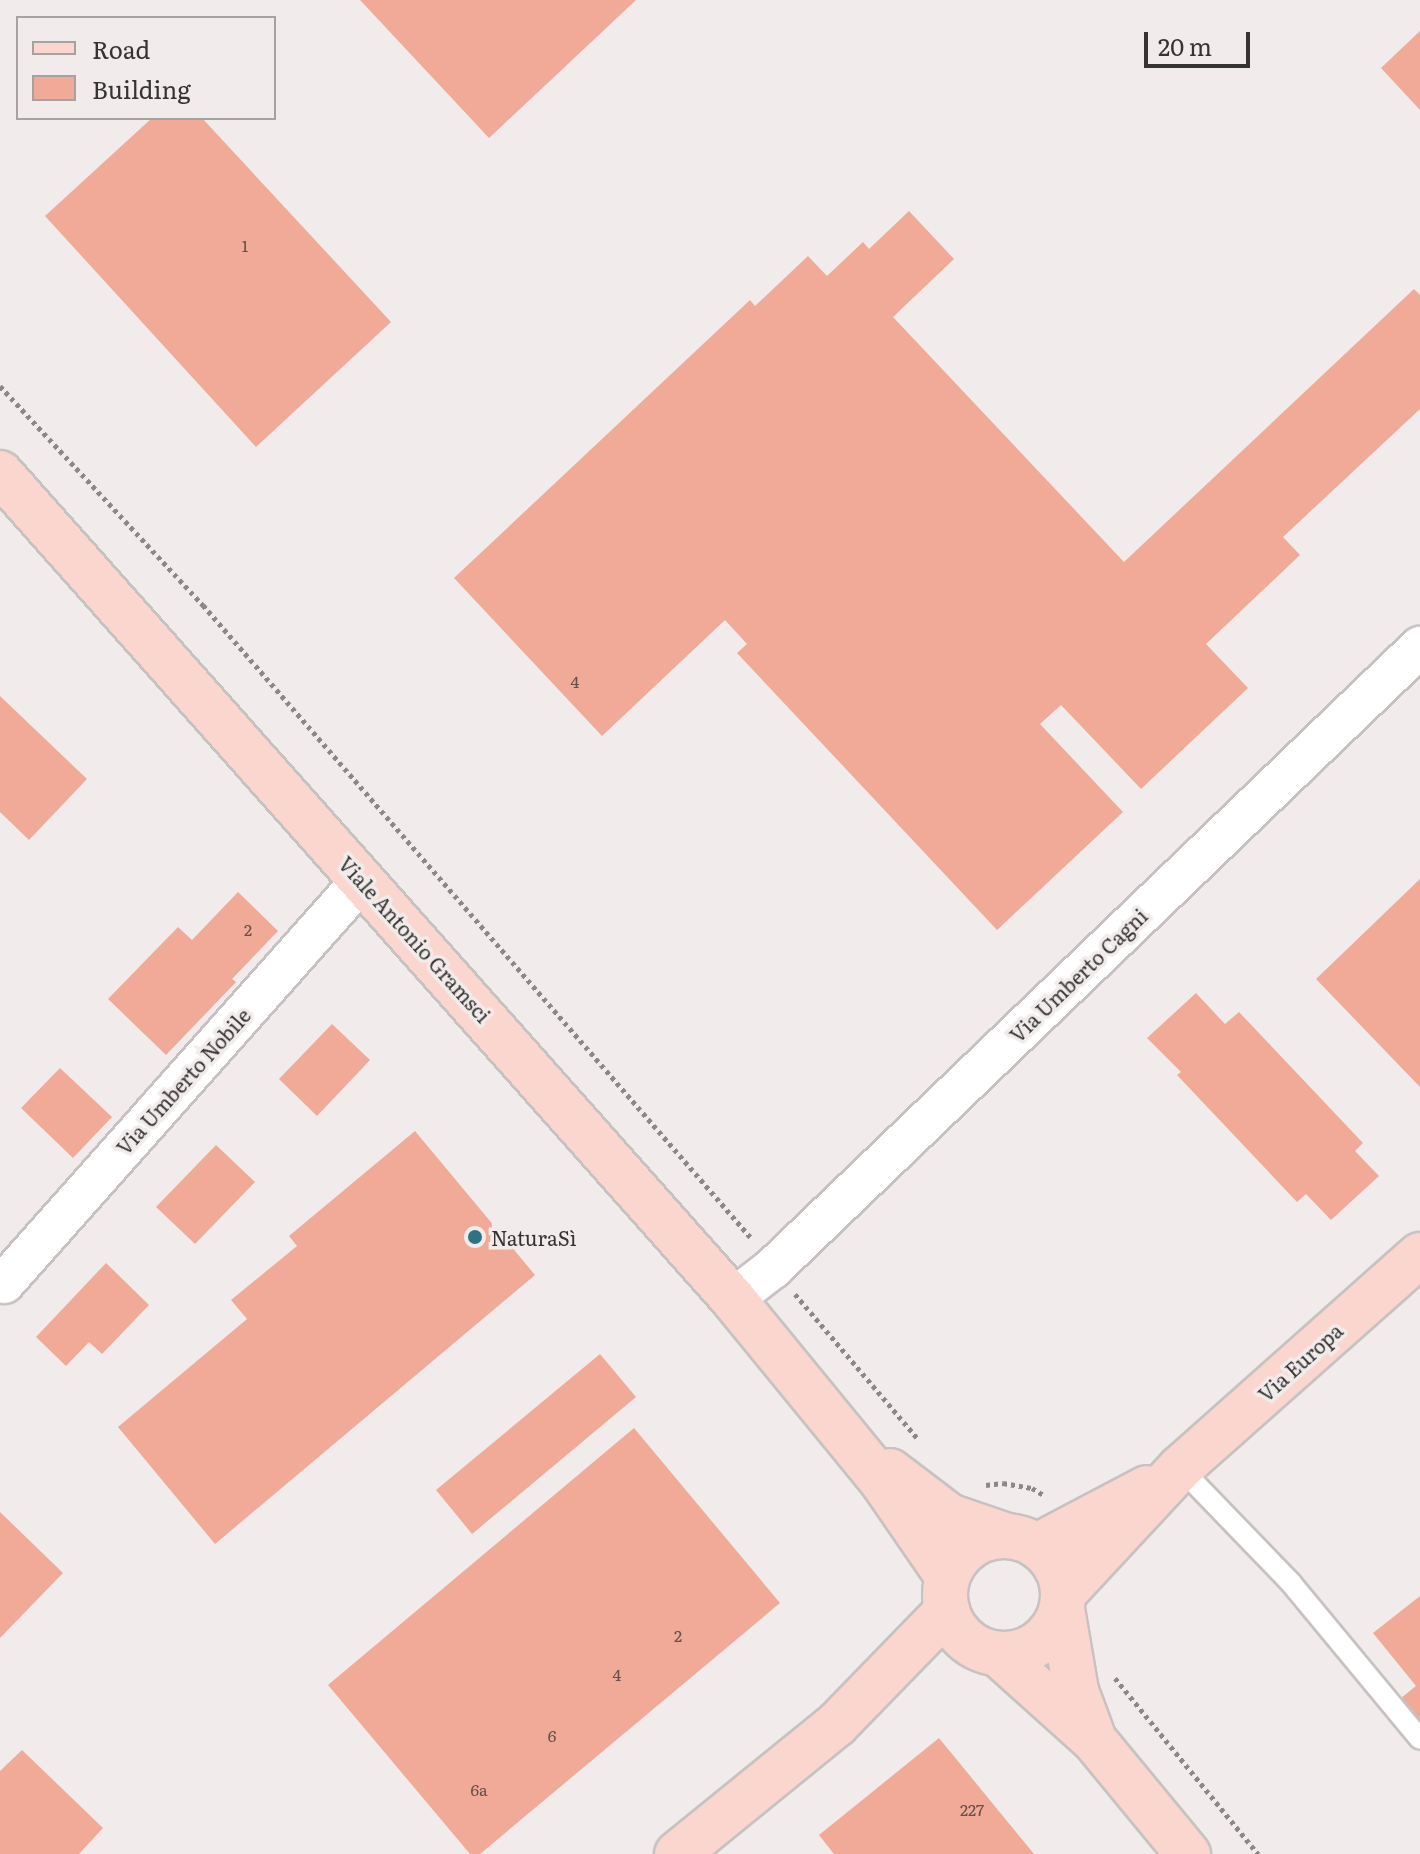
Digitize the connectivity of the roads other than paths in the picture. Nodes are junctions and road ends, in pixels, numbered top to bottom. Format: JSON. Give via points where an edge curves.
{"nodes":[{"id":1,"x":0,"y":473,"type":"edge"},
{"id":2,"x":1420,"y":647,"type":"edge"},
{"id":3,"x":362,"y":880,"type":"junction"},
{"id":4,"x":1420,"y":1255,"type":"edge"},
{"id":5,"x":4,"y":1283,"type":"dead end"},
{"id":6,"x":733,"y":1299,"type":"junction"},
{"id":7,"x":824,"y":1410,"type":"junction"},
{"id":8,"x":1180,"y":1468,"type":"junction"},
{"id":9,"x":1022,"y":1541,"type":"junction"},
{"id":10,"x":948,"y":1594,"type":"junction"},
{"id":11,"x":1062,"y":1602,"type":"junction"},
{"id":12,"x":986,"y":1650,"type":"junction"},
{"id":13,"x":837,"y":1724,"type":"junction"},
{"id":14,"x":1420,"y":1739,"type":"edge"},
{"id":15,"x":1094,"y":1740,"type":"junction"},
{"id":16,"x":677,"y":1854,"type":"edge"},
{"id":17,"x":1188,"y":1854,"type":"edge"}],
"edges":[{"from":1,"to":3,"type":"street","name":"Viale Antonio Gramsci"},
{"from":2,"to":6,"type":"street","name":"Via Umberto Cagni","via":[[773,1268]]},
{"from":3,"to":5,"type":"street","name":"Via Umberto Nobile"},
{"from":3,"to":6,"type":"street","name":"Viale Antonio Gramsci"},
{"from":4,"to":8,"type":"street","name":"Via Europa"},
{"from":6,"to":7,"type":"street","name":"Viale Antonio Gramsci"},
{"from":7,"to":9,"type":"street","name":"Viale Antonio Gramsci","via":[[949,1516]]},
{"from":7,"to":10,"type":"street","name":"Viale Antonio Gramsci","via":[[882,1481]]},
{"from":8,"to":9,"type":"street","name":"Via Europa"},
{"from":8,"to":11,"type":"street","name":"Via Europa"},
{"from":8,"to":14,"type":"lane","via":[[1291,1583]]},
{"from":9,"to":10,"type":"street","via":[[988,1538],[970,1546],[957,1559]]},
{"from":9,"to":11,"type":"street","via":[[1051,1559],[1060,1576]]},
{"from":10,"to":12,"type":"street","via":[[953,1624]]},
{"from":10,"to":13,"type":"street"},
{"from":11,"to":12,"type":"street","via":[[1045,1638],[1031,1648]]},
{"from":11,"to":15,"type":"street","via":[[1076,1691]]},
{"from":12,"to":13,"type":"street"},
{"from":12,"to":15,"type":"street"},
{"from":13,"to":16,"type":"street"},
{"from":15,"to":17,"type":"street"}]}
